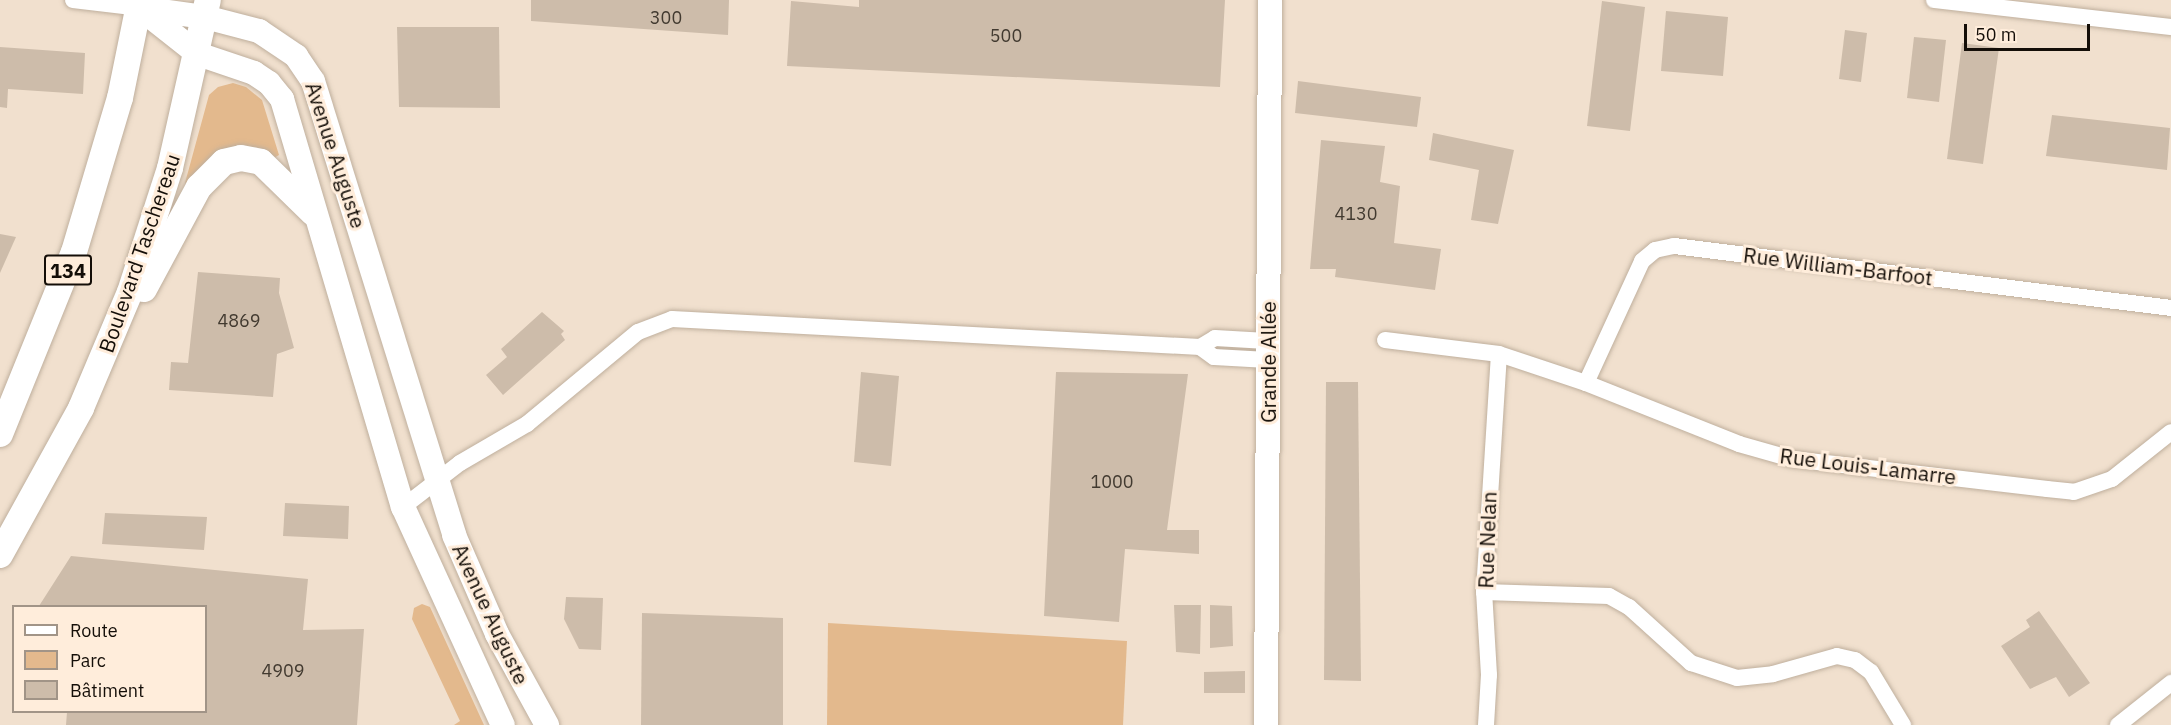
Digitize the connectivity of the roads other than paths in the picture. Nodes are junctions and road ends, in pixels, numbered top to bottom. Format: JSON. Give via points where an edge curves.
{"nodes":[{"id":1,"x":74,"y":0,"type":"edge"},
{"id":2,"x":1270,"y":0,"type":"edge"},
{"id":3,"x":1934,"y":0,"type":"edge"},
{"id":4,"x":139,"y":4,"type":"edge"},
{"id":5,"x":206,"y":9,"type":"edge"},
{"id":6,"x":2171,"y":27,"type":"edge"},
{"id":7,"x":198,"y":54,"type":"junction"},
{"id":8,"x":314,"y":213,"type":"junction"},
{"id":9,"x":2171,"y":308,"type":"edge"},
{"id":10,"x":1385,"y":340,"type":"dead end"},
{"id":11,"x":1268,"y":350,"type":"junction"},
{"id":12,"x":1499,"y":354,"type":"junction"},
{"id":13,"x":1586,"y":383,"type":"junction"},
{"id":14,"x":81,"y":408,"type":"junction"},
{"id":15,"x":2171,"y":432,"type":"edge"},
{"id":16,"x":0,"y":434,"type":"edge"},
{"id":17,"x":436,"y":481,"type":"junction"},
{"id":18,"x":403,"y":507,"type":"junction"},
{"id":19,"x":0,"y":555,"type":"edge"},
{"id":20,"x":1484,"y":592,"type":"junction"},
{"id":21,"x":2171,"y":683,"type":"edge"},
{"id":22,"x":503,"y":725,"type":"edge"},
{"id":23,"x":547,"y":725,"type":"edge"},
{"id":24,"x":1266,"y":725,"type":"edge"},
{"id":25,"x":1486,"y":725,"type":"edge"},
{"id":26,"x":1904,"y":725,"type":"edge"},
{"id":27,"x":2118,"y":725,"type":"edge"}],
"edges":[{"from":1,"to":4,"type":"street"},
{"from":2,"to":11,"type":"main road","name":"Grande Allée"},
{"from":3,"to":6,"type":"street"},
{"from":4,"to":5,"type":"main road","name":"Avenue Auguste"},
{"from":4,"to":7,"type":"main road","name":"Avenue Auguste"},
{"from":4,"to":16,"type":"main road","number":"134","via":[[120,98],[74,252]]},
{"from":5,"to":7,"type":"main road","name":"Boulevard Taschereau"},
{"from":5,"to":17,"type":"main road","name":"Avenue Auguste","via":[[276,40],[296,56],[314,81]]},
{"from":7,"to":8,"type":"main road","name":"Avenue Auguste","via":[[254,73],[279,93],[288,113]]},
{"from":7,"to":14,"type":"main road","name":"Boulevard Taschereau","via":[[149,237],[121,317]]},
{"from":8,"to":14,"type":"main road","via":[[261,162],[236,158],[212,170],[199,187]]},
{"from":8,"to":18,"type":"main road","name":"Avenue Auguste"},
{"from":9,"to":13,"type":"street","name":"Rue William-Barfoot","via":[[1674,246],[1655,250],[1642,261]]},
{"from":10,"to":12,"type":"street","name":"Rue Louis-Lamarre"},
{"from":11,"to":17,"type":"street","via":[[1214,357],[1200,347],[672,319],[638,332],[527,424]]},
{"from":11,"to":24,"type":"main road","name":"Grande Allée"},
{"from":12,"to":13,"type":"street","name":"Rue Louis-Lamarre"},
{"from":12,"to":20,"type":"street","name":"Rue Nelan"},
{"from":13,"to":15,"type":"street","name":"Rue Louis-Lamarre","via":[[1739,444],[1783,457],[2074,492],[2112,479]]},
{"from":14,"to":19,"type":"main road","name":"Boulevard Taschereau"},
{"from":17,"to":18,"type":"street"},
{"from":17,"to":23,"type":"main road","name":"Avenue Auguste","via":[[478,593]]},
{"from":18,"to":22,"type":"main road","name":"Avenue Auguste"},
{"from":20,"to":25,"type":"street","name":"Rue Nelan","via":[[1490,675]]},
{"from":20,"to":26,"type":"street","via":[[1609,596],[1629,607],[1691,663],[1737,678],[1773,674],[1837,656],[1855,660],[1871,672]]},
{"from":21,"to":27,"type":"street"}]}
